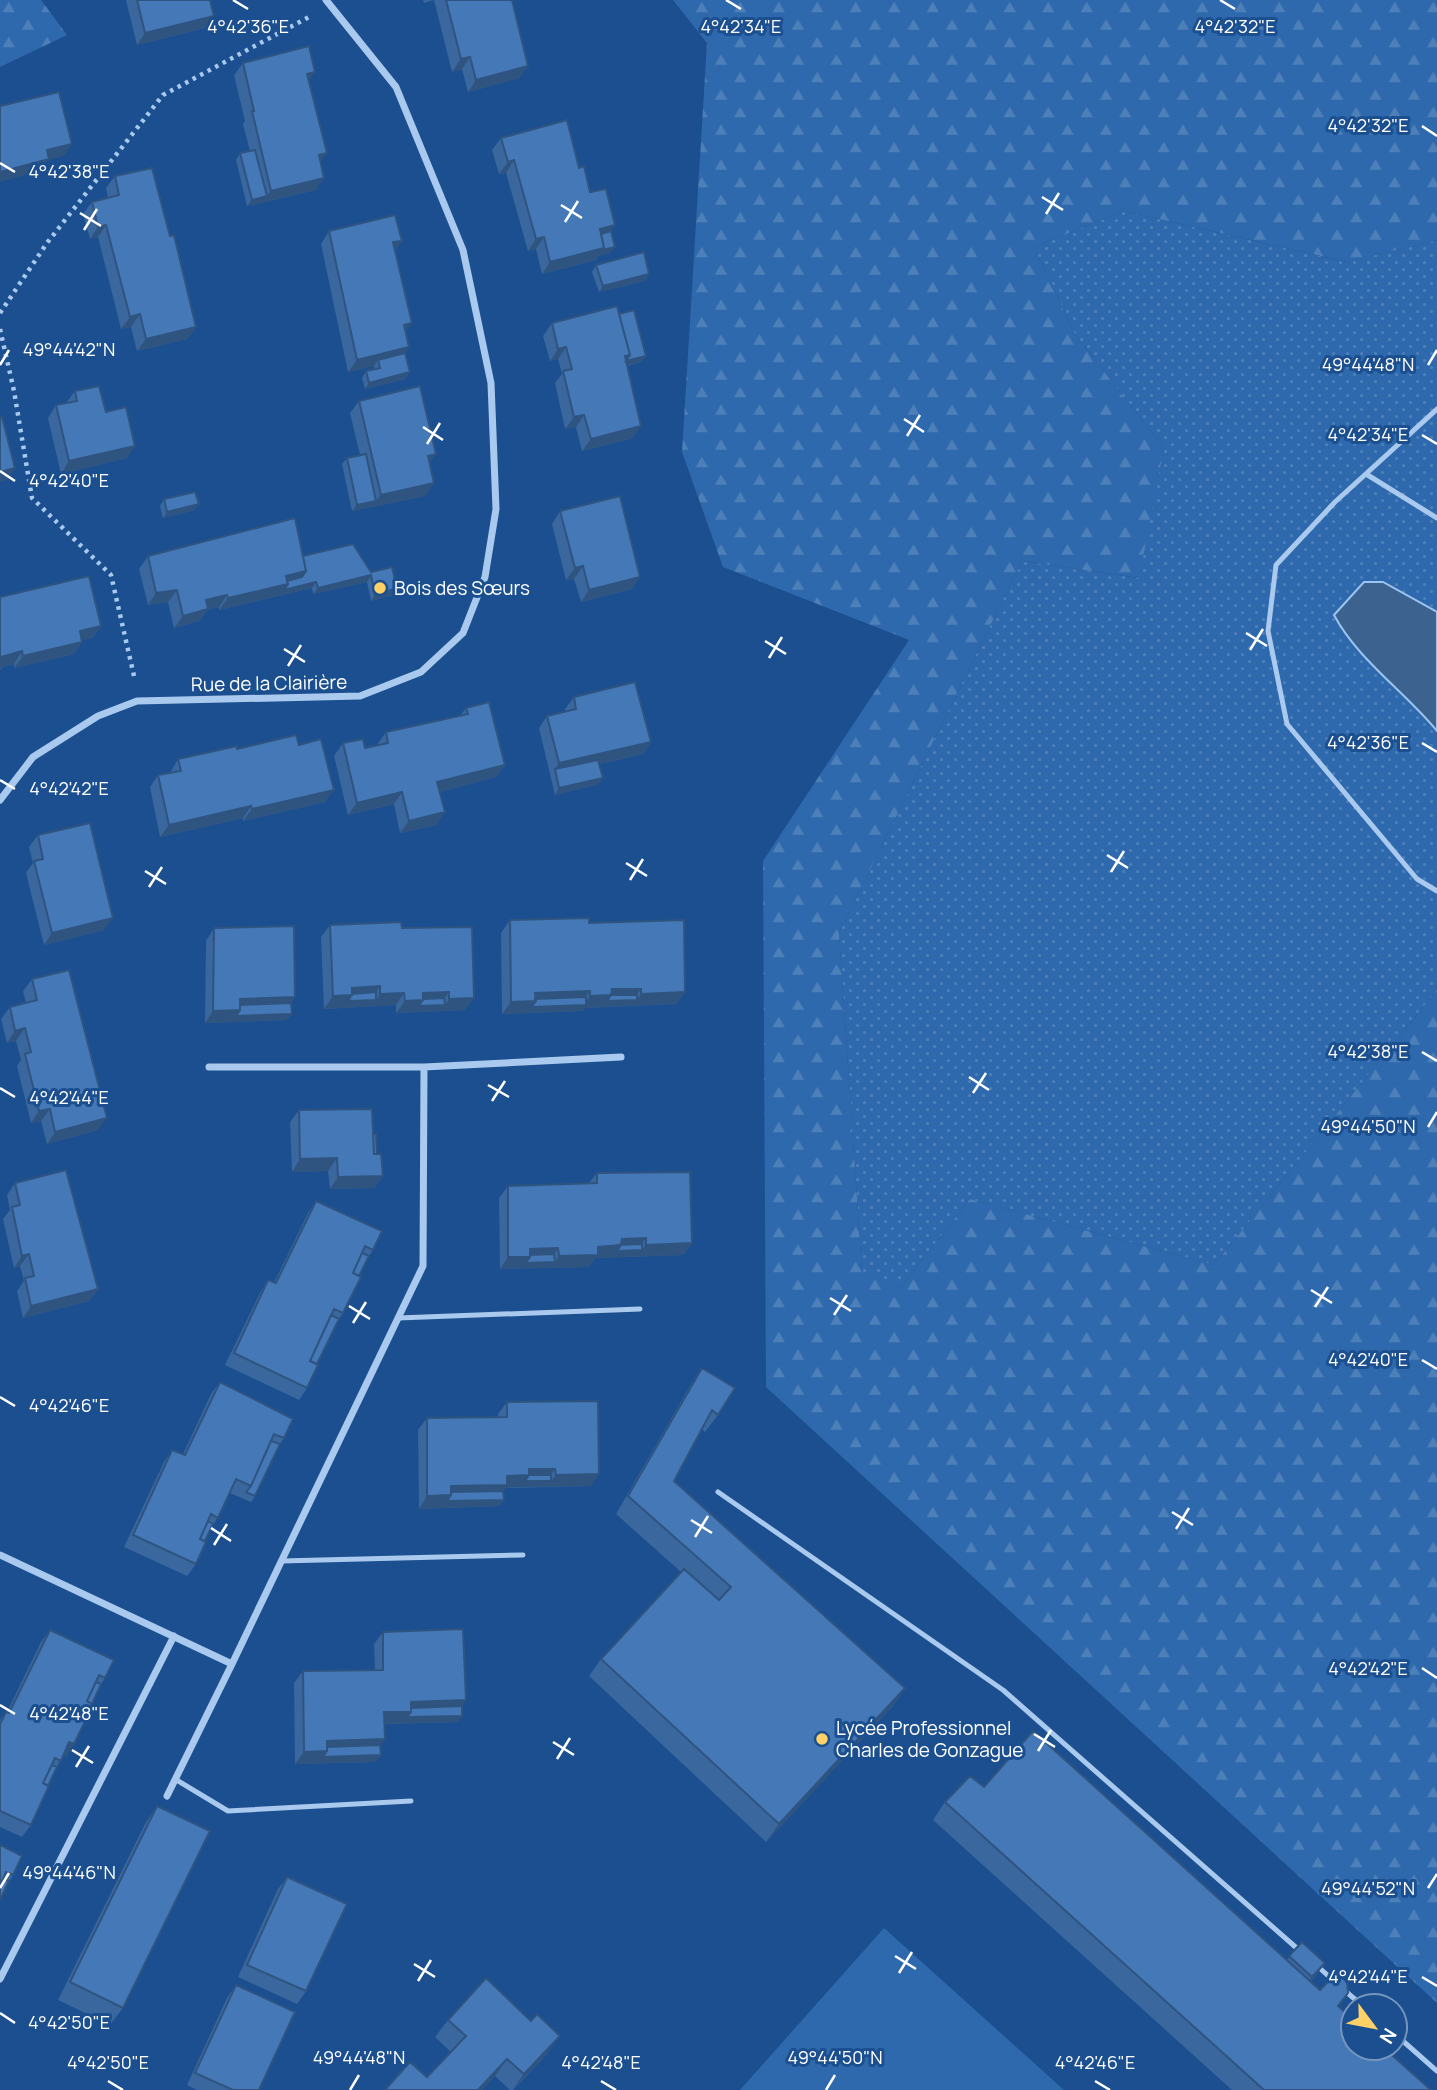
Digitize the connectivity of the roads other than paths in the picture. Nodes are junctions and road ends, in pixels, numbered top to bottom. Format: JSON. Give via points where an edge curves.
{"nodes":[{"id":1,"x":329,"y":2,"type":"edge"},
{"id":2,"x":1437,"y":409,"type":"edge"},
{"id":3,"x":1366,"y":474,"type":"junction"},
{"id":4,"x":1437,"y":518,"type":"edge"},
{"id":5,"x":0,"y":800,"type":"edge"},
{"id":6,"x":1437,"y":891,"type":"edge"},
{"id":7,"x":621,"y":1057,"type":"dead end"},
{"id":8,"x":209,"y":1067,"type":"dead end"},
{"id":9,"x":424,"y":1068,"type":"junction"},
{"id":10,"x":640,"y":1309,"type":"dead end"},
{"id":11,"x":398,"y":1318,"type":"junction"},
{"id":12,"x":718,"y":1492,"type":"dead end"},
{"id":13,"x":0,"y":1555,"type":"edge"},
{"id":14,"x":523,"y":1555,"type":"dead end"},
{"id":15,"x":281,"y":1561,"type":"junction"},
{"id":16,"x":174,"y":1636,"type":"junction"},
{"id":17,"x":232,"y":1664,"type":"junction"},
{"id":18,"x":175,"y":1779,"type":"junction"},
{"id":19,"x":167,"y":1796,"type":"dead end"},
{"id":20,"x":411,"y":1801,"type":"dead end"},
{"id":21,"x":1301,"y":1952,"type":"edge"},
{"id":22,"x":1312,"y":1961,"type":"edge"},
{"id":23,"x":0,"y":1979,"type":"edge"},
{"id":24,"x":1347,"y":1992,"type":"edge"},
{"id":25,"x":1409,"y":2046,"type":"edge"},
{"id":26,"x":1437,"y":2071,"type":"edge"}],
"edges":[{"from":1,"to":5,"type":"street","name":"Rue de la Clairière","via":[[396,88],[463,250],[491,383],[496,509],[485,577],[463,633],[421,672],[360,696],[137,701],[98,716],[33,757]]},
{"from":2,"to":3,"type":"lane"},
{"from":3,"to":4,"type":"lane"},
{"from":3,"to":6,"type":"lane","via":[[1276,565],[1268,631],[1287,724],[1417,879]]},
{"from":7,"to":9,"type":"street"},
{"from":8,"to":9,"type":"street"},
{"from":9,"to":11,"type":"street","via":[[423,1266]]},
{"from":10,"to":11,"type":"lane"},
{"from":11,"to":15,"type":"street"},
{"from":12,"to":21,"type":"lane","via":[[1003,1690]]},
{"from":13,"to":16,"type":"street"},
{"from":14,"to":15,"type":"lane"},
{"from":15,"to":17,"type":"street"},
{"from":16,"to":17,"type":"street"},
{"from":16,"to":23,"type":"street"},
{"from":17,"to":18,"type":"street"},
{"from":18,"to":19,"type":"street"},
{"from":18,"to":20,"type":"lane","via":[[228,1811]]},
{"from":22,"to":24,"type":"lane"},
{"from":25,"to":26,"type":"lane"}]}
